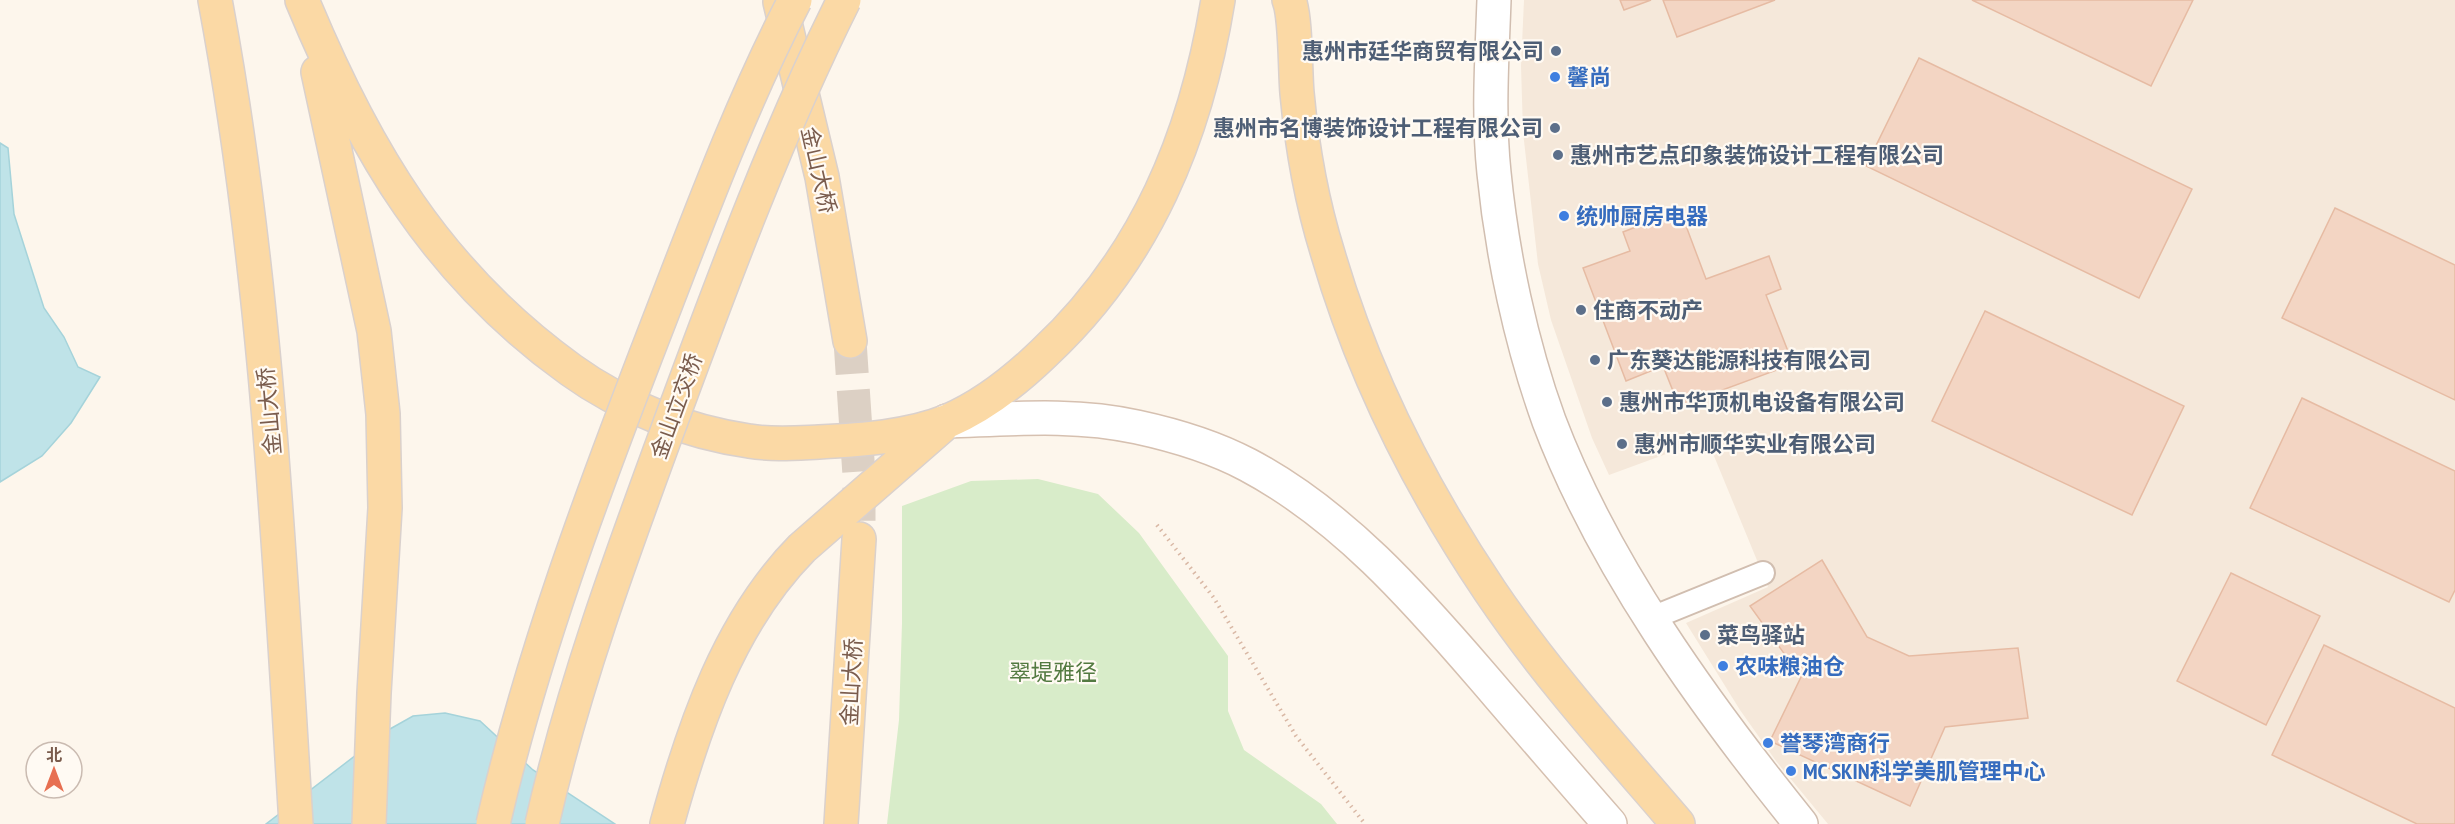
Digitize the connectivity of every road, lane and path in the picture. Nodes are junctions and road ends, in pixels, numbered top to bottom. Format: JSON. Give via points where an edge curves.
{"nodes":[{"id":1,"x":215,"y":0,"type":"edge"},
{"id":2,"x":301,"y":0,"type":"edge"},
{"id":3,"x":780,"y":0,"type":"edge"},
{"id":4,"x":795,"y":0,"type":"edge"},
{"id":5,"x":844,"y":0,"type":"edge"},
{"id":6,"x":1218,"y":0,"type":"edge"},
{"id":7,"x":1289,"y":0,"type":"edge"},
{"id":8,"x":1494,"y":0,"type":"edge"},
{"id":9,"x":850,"y":341,"type":"tunnel mouth"},
{"id":10,"x":947,"y":421,"type":"junction"},
{"id":11,"x":1157,"y":525,"type":"dead end"},
{"id":12,"x":859,"y":539,"type":"tunnel mouth"},
{"id":13,"x":1763,"y":573,"type":"dead end"},
{"id":14,"x":1652,"y":618,"type":"junction"},
{"id":15,"x":296,"y":824,"type":"edge"},
{"id":16,"x":369,"y":824,"type":"edge"},
{"id":17,"x":493,"y":824,"type":"edge"},
{"id":18,"x":542,"y":824,"type":"edge"},
{"id":19,"x":667,"y":824,"type":"edge"},
{"id":20,"x":841,"y":824,"type":"edge"},
{"id":21,"x":1365,"y":824,"type":"edge"},
{"id":22,"x":1610,"y":824,"type":"edge"},
{"id":23,"x":1678,"y":824,"type":"edge"},
{"id":24,"x":1801,"y":824,"type":"edge"}],
"edges":[{"from":1,"to":15,"type":"main road","name":"金山大桥","via":[[262,331]]},
{"from":2,"to":10,"type":"main road","via":[[342,93],[410,208],[494,305],[574,372],[656,416],[706,433],[752,442],[833,441],[910,431]]},
{"from":2,"to":16,"type":"main road","via":[[356,239],[381,388],[386,508]]},
{"from":3,"to":9,"type":"main road","name":"金山大桥","via":[[822,177]]},
{"from":4,"to":17,"type":"main road","name":"金山立交桥","bridge":true,"via":[[715,176],[579,533],[527,693]]},
{"from":5,"to":18,"type":"main road","name":"金山立交桥","bridge":true,"via":[[755,199],[622,552],[566,729]]},
{"from":6,"to":10,"type":"main road","via":[[1195,96],[1171,172],[1155,208],[1113,277],[1061,338],[1032,364],[982,402]]},
{"from":7,"to":23,"type":"main road","via":[[1301,129],[1327,252],[1357,341],[1399,436],[1490,591],[1577,706]]},
{"from":8,"to":14,"type":"street","via":[[1494,171],[1524,335],[1549,419],[1576,484]]},
{"from":10,"to":19,"type":"main road","via":[[789,560],[756,606],[703,711]]},
{"from":10,"to":22,"type":"street","via":[[1039,418],[1136,427],[1212,449],[1281,485],[1353,538],[1391,576]]},
{"from":11,"to":21,"type":"path","via":[[1214,598],[1296,736]]},
{"from":12,"to":20,"type":"main road","name":"金山大桥"},
{"from":13,"to":14,"type":"lane"},
{"from":14,"to":24,"type":"street","via":[[1687,672]]}]}
